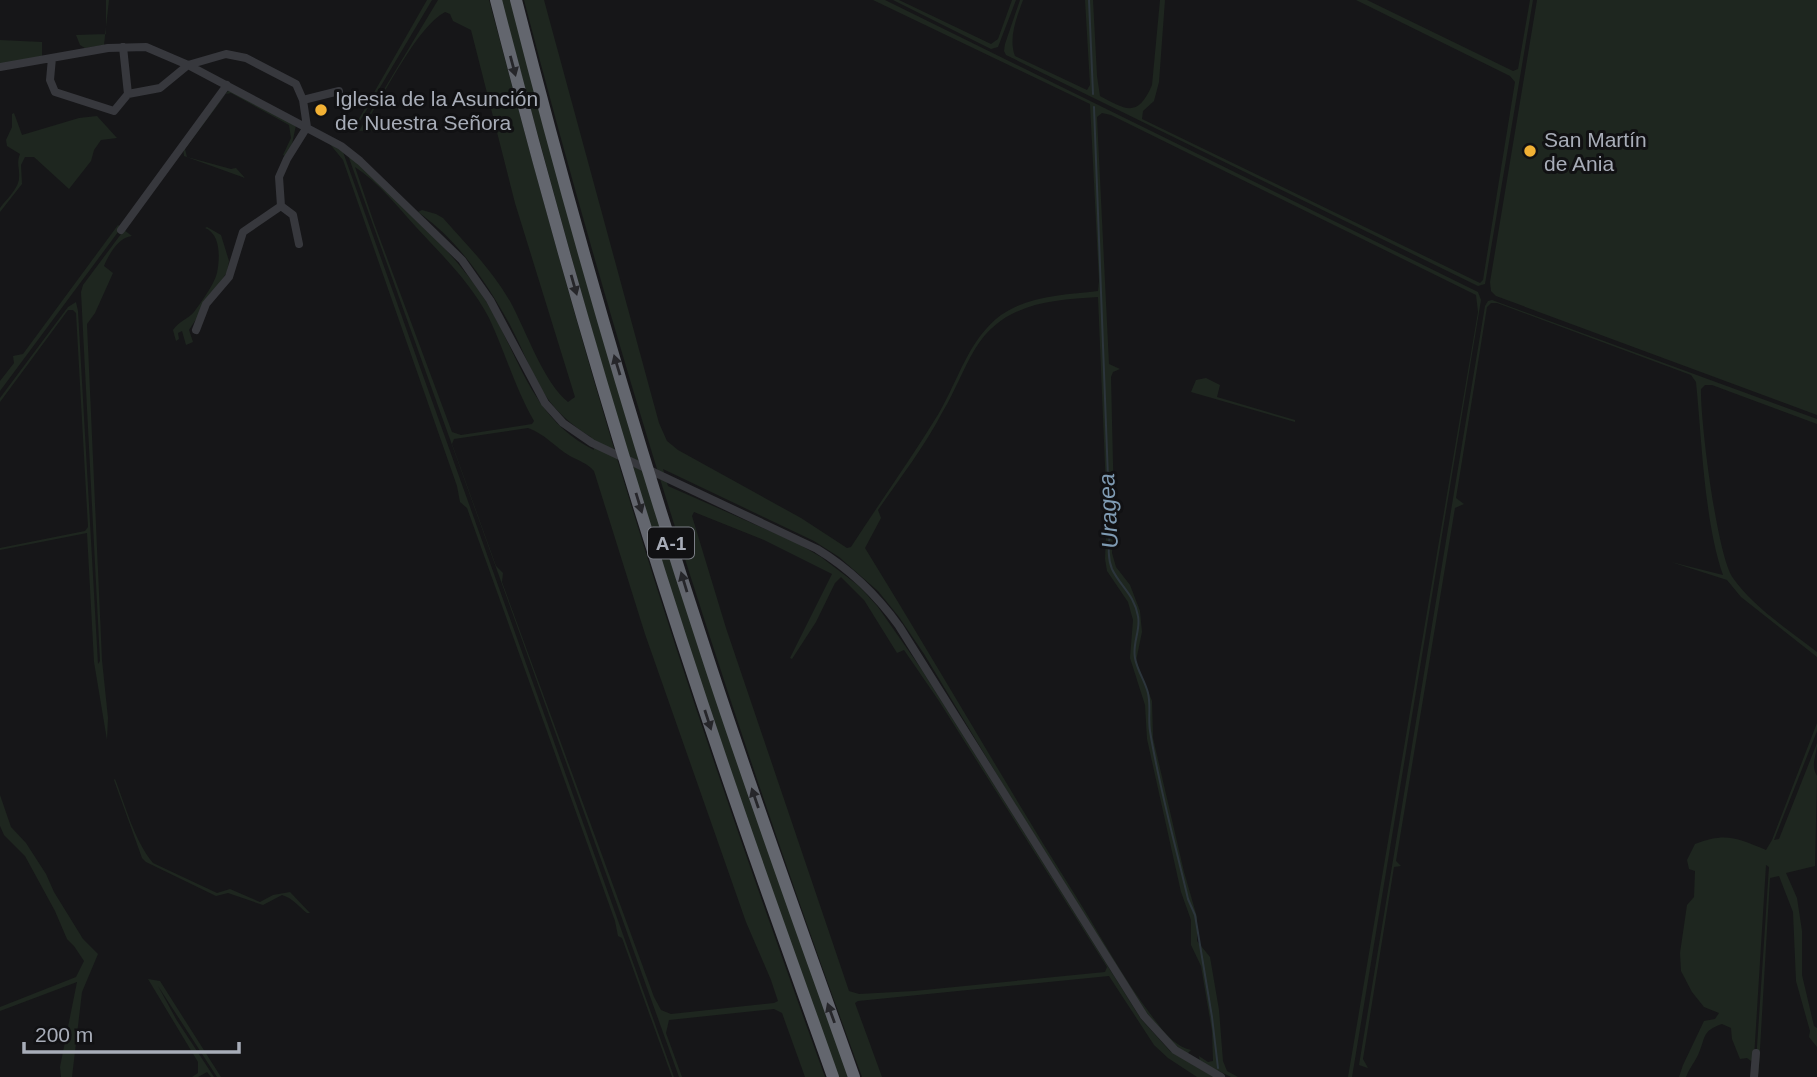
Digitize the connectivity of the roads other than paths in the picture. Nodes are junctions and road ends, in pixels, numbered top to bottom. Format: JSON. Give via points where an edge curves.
{"nodes":[{"id":1,"x":496,"y":0,"type":"edge"},
{"id":2,"x":516,"y":0,"type":"edge"},
{"id":3,"x":123,"y":47,"type":"junction"},
{"id":4,"x":52,"y":58,"type":"junction"},
{"id":5,"x":188,"y":65,"type":"junction"},
{"id":6,"x":0,"y":67,"type":"edge"},
{"id":7,"x":227,"y":85,"type":"junction"},
{"id":8,"x":339,"y":91,"type":"dead end"},
{"id":9,"x":128,"y":94,"type":"junction"},
{"id":10,"x":303,"y":100,"type":"junction"},
{"id":11,"x":307,"y":127,"type":"junction"},
{"id":12,"x":281,"y":206,"type":"junction"},
{"id":13,"x":121,"y":230,"type":"dead end"},
{"id":14,"x":299,"y":244,"type":"dead end"},
{"id":15,"x":196,"y":330,"type":"dead end"},
{"id":16,"x":1756,"y":1053,"type":"dead end"},
{"id":17,"x":833,"y":1077,"type":"edge"},
{"id":18,"x":854,"y":1077,"type":"edge"},
{"id":19,"x":1221,"y":1077,"type":"edge"},
{"id":20,"x":1754,"y":1077,"type":"edge"}],
"edges":[{"from":1,"to":17,"type":"highway","number":"A-1","one_way":true,"via":[[639,505],[730,788]]},
{"from":18,"to":2,"type":"highway","number":"A-1","one_way":true,"via":[[694,616],[603,315]]},
{"from":3,"to":4,"type":"street"},
{"from":3,"to":5,"type":"street","via":[[146,47]]},
{"from":3,"to":9,"type":"street"},
{"from":4,"to":6,"type":"street"},
{"from":4,"to":9,"type":"street","via":[[50,80],[55,92],[114,111]]},
{"from":5,"to":7,"type":"street"},
{"from":5,"to":9,"type":"street","via":[[160,88]]},
{"from":5,"to":10,"type":"street","via":[[226,54],[246,58],[296,84]]},
{"from":7,"to":11,"type":"street"},
{"from":7,"to":13,"type":"street"},
{"from":8,"to":10,"type":"street"},
{"from":10,"to":11,"type":"street"},
{"from":11,"to":12,"type":"street","via":[[279,177]]},
{"from":11,"to":19,"type":"street","via":[[360,161],[462,260],[490,299],[545,403],[563,423],[592,443],[817,549],[844,566],[876,597],[899,626],[1144,1016],[1175,1050]]},
{"from":12,"to":14,"type":"street","via":[[293,215]]},
{"from":12,"to":15,"type":"street","via":[[243,232],[229,277],[206,304]]},
{"from":16,"to":20,"type":"street"}]}
